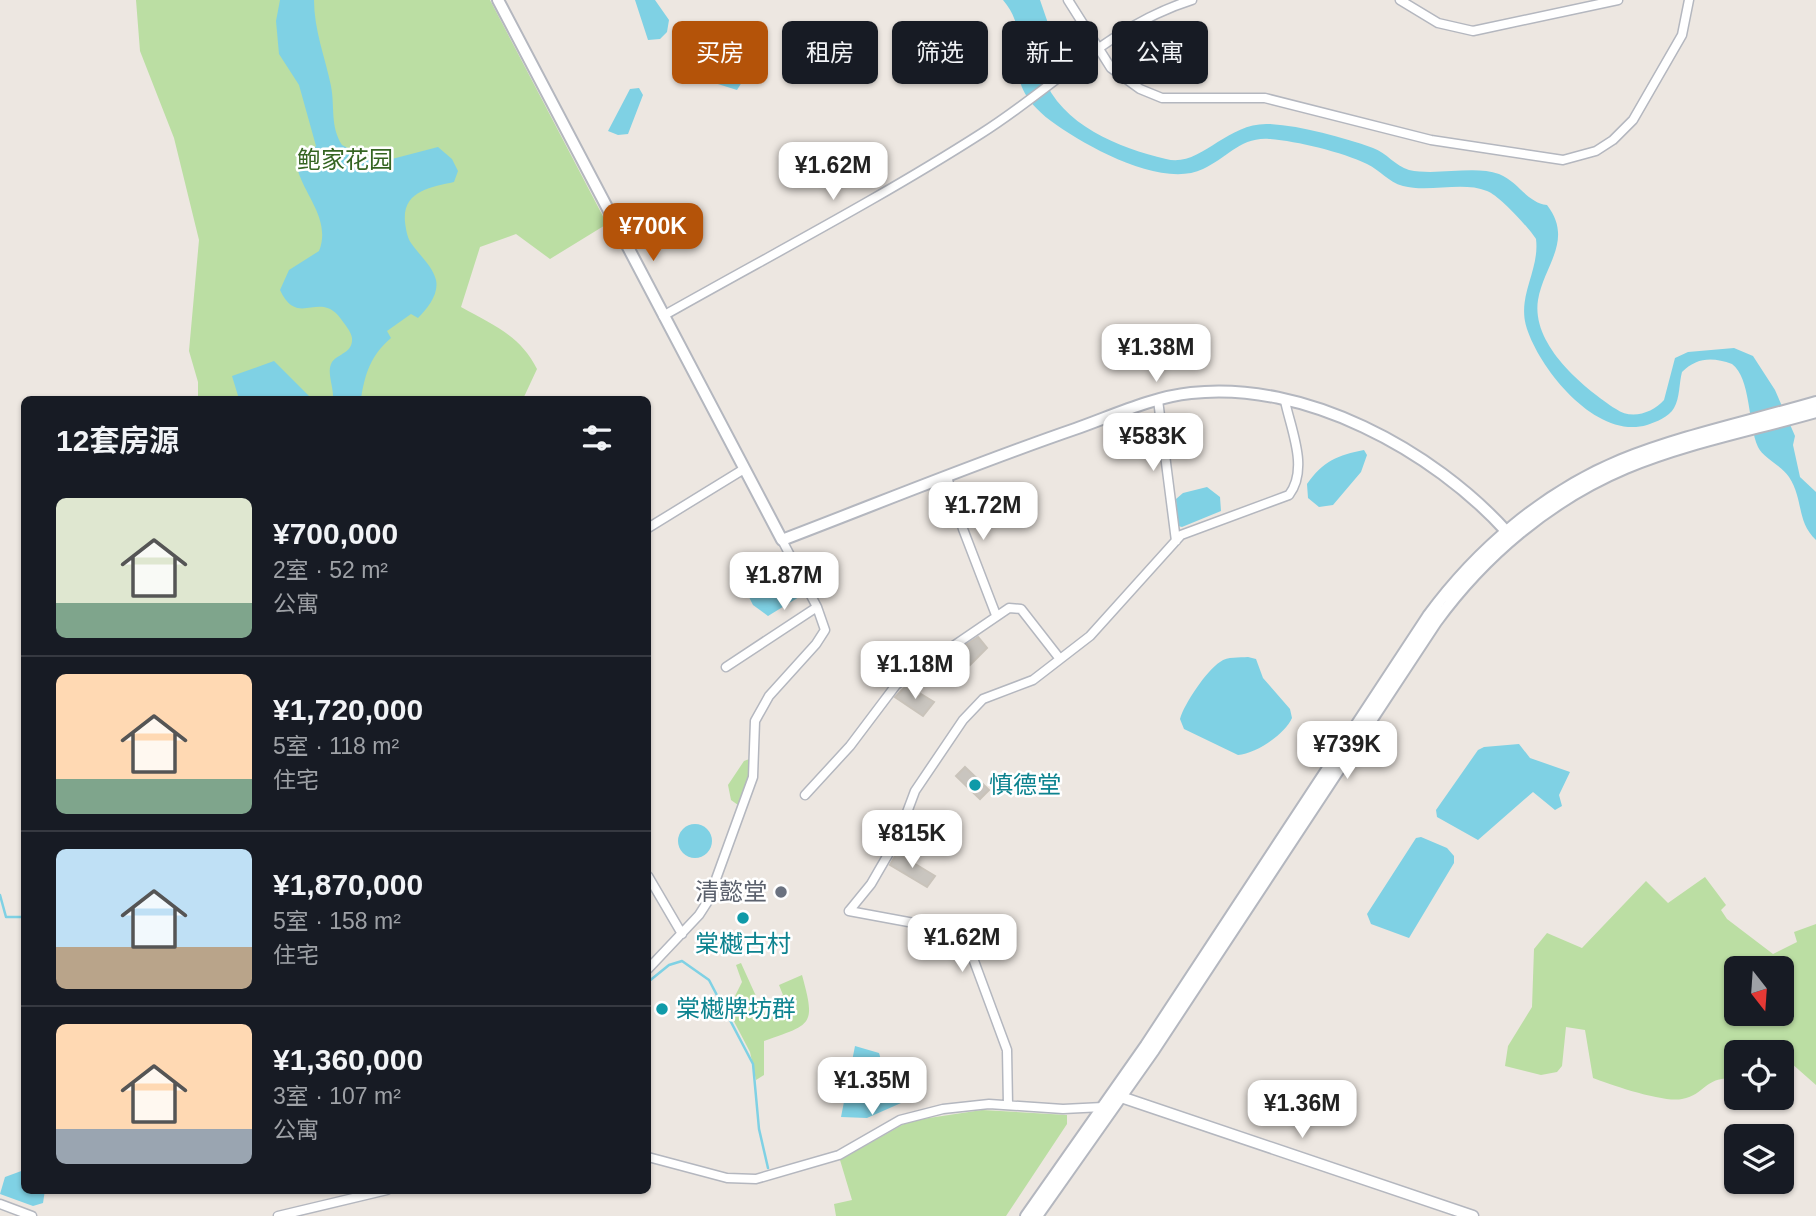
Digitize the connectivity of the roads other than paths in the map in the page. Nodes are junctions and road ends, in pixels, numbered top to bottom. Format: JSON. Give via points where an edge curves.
{"nodes":[{"id":1,"x":498,"y":0,"type":"edge"},
{"id":2,"x":1068,"y":0,"type":"edge"},
{"id":3,"x":1192,"y":0,"type":"edge"},
{"id":4,"x":1400,"y":0,"type":"edge"},
{"id":5,"x":1618,"y":0,"type":"edge"},
{"id":6,"x":1689,"y":0,"type":"edge"},
{"id":7,"x":1082,"y":21,"type":"edge"},
{"id":8,"x":1098,"y":49,"type":"edge"},
{"id":9,"x":1098,"y":51,"type":"edge"},
{"id":10,"x":1050,"y":84,"type":"edge"},
{"id":11,"x":663,"y":316,"type":"junction"},
{"id":12,"x":1158,"y":400,"type":"junction"},
{"id":13,"x":1285,"y":401,"type":"junction"},
{"id":14,"x":1816,"y":402,"type":"edge"},
{"id":15,"x":1816,"y":412,"type":"edge"},
{"id":16,"x":1796,"y":413,"type":"junction"},
{"id":17,"x":1737,"y":430,"type":"junction"},
{"id":18,"x":744,"y":469,"type":"junction"},
{"id":19,"x":947,"y":477,"type":"junction"},
{"id":20,"x":651,"y":526,"type":"edge"},
{"id":21,"x":1507,"y":532,"type":"junction"},
{"id":22,"x":782,"y":540,"type":"junction"},
{"id":23,"x":1176,"y":541,"type":"junction"},
{"id":24,"x":817,"y":607,"type":"junction"},
{"id":25,"x":996,"y":615,"type":"junction"},
{"id":26,"x":1060,"y":659,"type":"junction"},
{"id":27,"x":726,"y":667,"type":"dead end"},
{"id":28,"x":805,"y":795,"type":"dead end"},
{"id":29,"x":651,"y":881,"type":"edge"},
{"id":30,"x":682,"y":934,"type":"junction"},
{"id":31,"x":651,"y":966,"type":"edge"},
{"id":32,"x":1121,"y":1097,"type":"junction"},
{"id":33,"x":1008,"y":1105,"type":"junction"},
{"id":34,"x":1102,"y":1107,"type":"junction"},
{"id":35,"x":651,"y":1158,"type":"edge"},
{"id":36,"x":370,"y":1194,"type":"edge"},
{"id":37,"x":0,"y":1204,"type":"edge"},
{"id":38,"x":32,"y":1216,"type":"edge"},
{"id":39,"x":278,"y":1216,"type":"edge"},
{"id":40,"x":1026,"y":1216,"type":"edge"},
{"id":41,"x":1037,"y":1216,"type":"edge"},
{"id":42,"x":1473,"y":1216,"type":"edge"}],
"edges":[{"from":1,"to":11,"type":"main road"},
{"from":2,"to":7,"type":"street"},
{"from":3,"to":8,"type":"street","via":[[1138,23]]},
{"from":4,"to":5,"type":"street","via":[[1438,23],[1473,31]]},
{"from":6,"to":9,"type":"street","via":[[1682,35],[1633,120],[1596,151],[1563,160],[1431,140],[1265,98],[1163,98],[1122,77]]},
{"from":10,"to":11,"type":"street","via":[[961,146]]},
{"from":11,"to":18,"type":"main road"},
{"from":12,"to":13,"type":"main road","via":[[1215,392]]},
{"from":12,"to":19,"type":"main road"},
{"from":12,"to":23,"type":"street"},
{"from":13,"to":21,"type":"main road","via":[[1352,423],[1415,453],[1459,484]]},
{"from":13,"to":23,"type":"street","via":[[1298,464],[1296,486],[1287,496],[1195,528]]},
{"from":14,"to":16,"type":"main road"},
{"from":15,"to":16,"type":"main road"},
{"from":16,"to":17,"type":"main road"},
{"from":17,"to":21,"type":"main road","via":[[1656,448],[1605,467]]},
{"from":17,"to":32,"type":"main road","via":[[1642,462],[1591,485],[1522,532],[1475,573],[1436,622]]},
{"from":18,"to":20,"type":"street"},
{"from":18,"to":22,"type":"main road"},
{"from":19,"to":22,"type":"main road"},
{"from":19,"to":25,"type":"street"},
{"from":21,"to":34,"type":"main road","via":[[1468,567],[1428,616]]},
{"from":22,"to":24,"type":"street"},
{"from":23,"to":26,"type":"street","via":[[1090,636]]},
{"from":24,"to":27,"type":"street"},
{"from":24,"to":30,"type":"street","via":[[825,630],[759,710],[753,726],[753,777],[716,886]]},
{"from":25,"to":26,"type":"street","via":[[1014,607],[1021,609]]},
{"from":25,"to":28,"type":"street","via":[[895,685],[850,746]]},
{"from":26,"to":33,"type":"street","via":[[1032,680],[983,699],[963,720],[915,791],[897,839],[872,884],[849,911],[941,928],[967,942],[1007,1050]]},
{"from":29,"to":30,"type":"street"},
{"from":30,"to":31,"type":"street"},
{"from":32,"to":41,"type":"main road"},
{"from":32,"to":42,"type":"street"},
{"from":33,"to":34,"type":"street"},
{"from":33,"to":35,"type":"street","via":[[957,1106],[910,1116],[839,1155],[756,1179],[727,1178]]},
{"from":34,"to":40,"type":"main road"},
{"from":36,"to":39,"type":"street"},
{"from":37,"to":38,"type":"street"}]}
